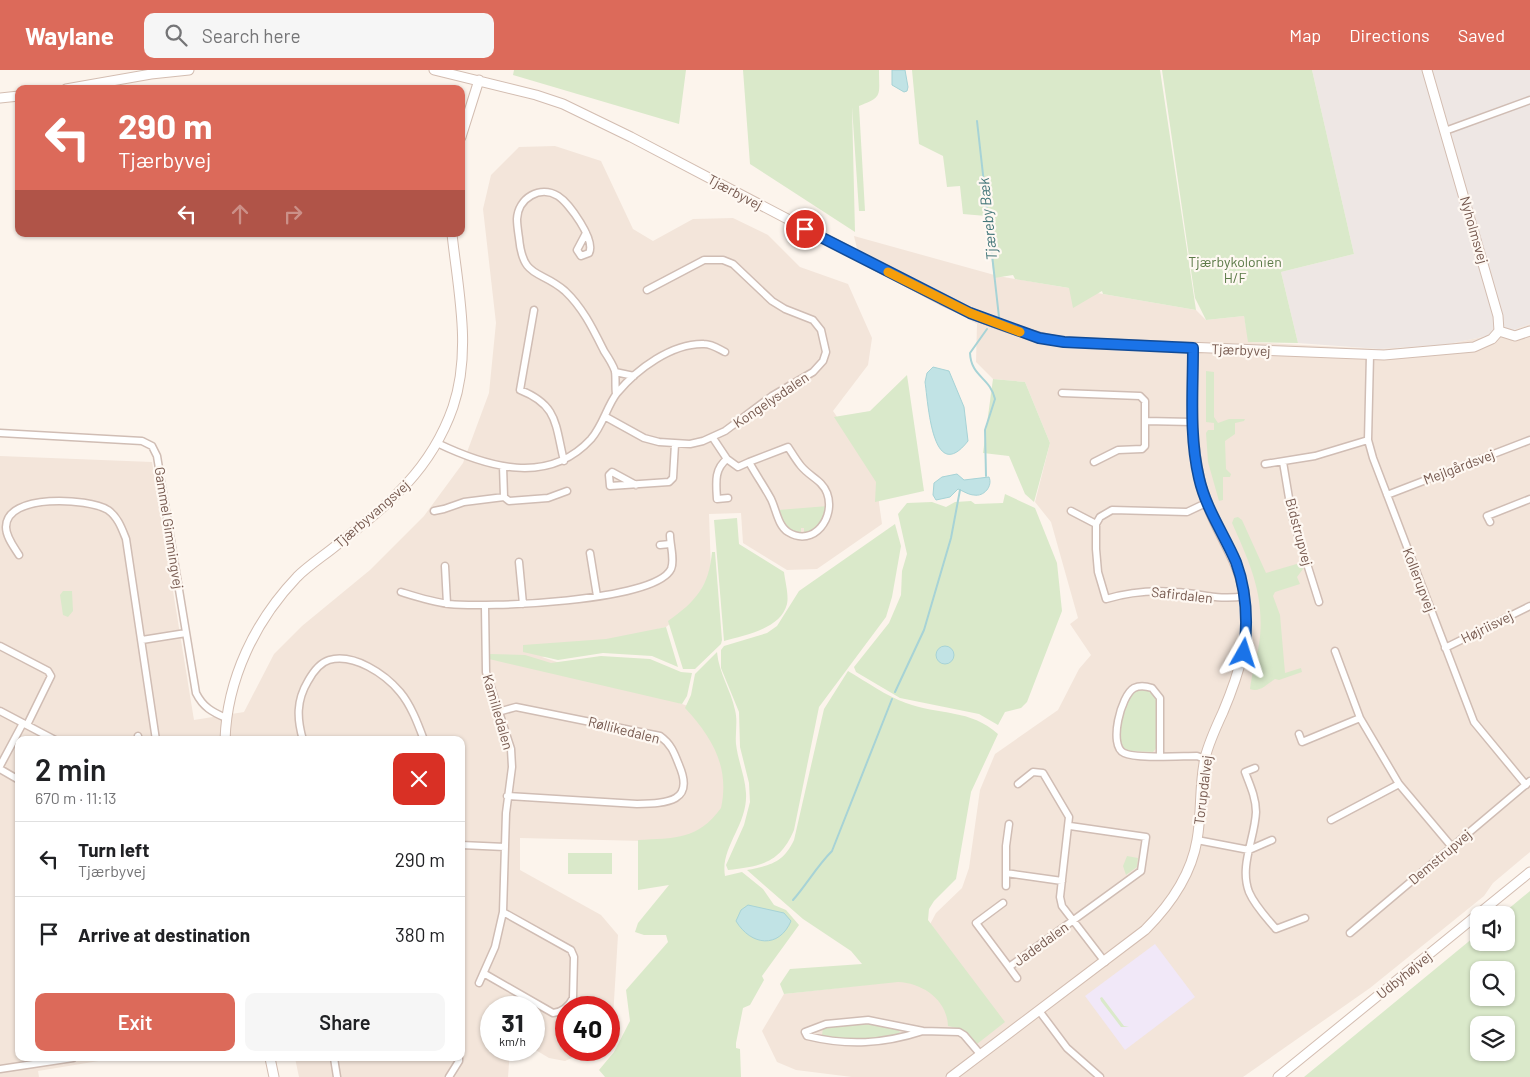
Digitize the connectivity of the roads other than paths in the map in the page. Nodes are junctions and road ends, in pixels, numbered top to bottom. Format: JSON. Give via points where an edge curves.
{"nodes":[{"id":1,"x":189,"y":70,"type":"edge"},
{"id":2,"x":434,"y":70,"type":"edge"},
{"id":3,"x":1427,"y":70,"type":"edge"},
{"id":4,"x":478,"y":80,"type":"junction"},
{"id":5,"x":89,"y":85,"type":"edge"},
{"id":6,"x":15,"y":96,"type":"edge"},
{"id":7,"x":0,"y":98,"type":"edge"},
{"id":8,"x":1530,"y":100,"type":"edge"},
{"id":9,"x":465,"y":124,"type":"edge"},
{"id":10,"x":1445,"y":131,"type":"junction"},
{"id":11,"x":586,"y":233,"type":"dead end"},
{"id":12,"x":452,"y":237,"type":"edge"},
{"id":13,"x":647,"y":290,"type":"dead end"},
{"id":14,"x":534,"y":310,"type":"dead end"},
{"id":15,"x":1499,"y":330,"type":"junction"},
{"id":16,"x":1530,"y":331,"type":"edge"},
{"id":17,"x":1193,"y":348,"type":"junction"},
{"id":18,"x":725,"y":352,"type":"dead end"},
{"id":19,"x":1370,"y":355,"type":"junction"},
{"id":20,"x":615,"y":372,"type":"junction"},
{"id":21,"x":634,"y":376,"type":"junction"},
{"id":22,"x":1062,"y":393,"type":"dead end"},
{"id":23,"x":616,"y":394,"type":"junction"},
{"id":24,"x":606,"y":418,"type":"junction"},
{"id":25,"x":1145,"y":421,"type":"junction"},
{"id":26,"x":1193,"y":422,"type":"junction"},
{"id":27,"x":0,"y":433,"type":"edge"},
{"id":28,"x":713,"y":438,"type":"junction"},
{"id":29,"x":1368,"y":440,"type":"junction"},
{"id":30,"x":1530,"y":440,"type":"edge"},
{"id":31,"x":437,"y":443,"type":"junction"},
{"id":32,"x":675,"y":444,"type":"junction"},
{"id":33,"x":727,"y":459,"type":"junction"},
{"id":34,"x":564,"y":461,"type":"junction"},
{"id":35,"x":749,"y":462,"type":"junction"},
{"id":36,"x":1094,"y":462,"type":"dead end"},
{"id":37,"x":1283,"y":462,"type":"junction"},
{"id":38,"x":1265,"y":464,"type":"dead end"},
{"id":39,"x":503,"y":466,"type":"junction"},
{"id":40,"x":636,"y":485,"type":"dead end"},
{"id":41,"x":567,"y":491,"type":"dead end"},
{"id":42,"x":1387,"y":495,"type":"junction"},
{"id":43,"x":504,"y":497,"type":"junction"},
{"id":44,"x":728,"y":498,"type":"dead end"},
{"id":45,"x":1530,"y":499,"type":"edge"},
{"id":46,"x":1206,"y":503,"type":"junction"},
{"id":47,"x":434,"y":511,"type":"dead end"},
{"id":48,"x":1071,"y":511,"type":"dead end"},
{"id":49,"x":1490,"y":522,"type":"dead end"},
{"id":50,"x":1096,"y":524,"type":"junction"},
{"id":51,"x":670,"y":535,"type":"dead end"},
{"id":52,"x":670,"y":544,"type":"junction"},
{"id":53,"x":660,"y":545,"type":"dead end"},
{"id":54,"x":590,"y":554,"type":"dead end"},
{"id":55,"x":19,"y":555,"type":"dead end"},
{"id":56,"x":519,"y":562,"type":"dead end"},
{"id":57,"x":445,"y":566,"type":"dead end"},
{"id":58,"x":401,"y":592,"type":"dead end"},
{"id":59,"x":596,"y":596,"type":"junction"},
{"id":60,"x":1244,"y":596,"type":"junction"},
{"id":61,"x":1319,"y":602,"type":"dead end"},
{"id":62,"x":447,"y":604,"type":"junction"},
{"id":63,"x":523,"y":604,"type":"junction"},
{"id":64,"x":485,"y":606,"type":"junction"},
{"id":65,"x":1530,"y":606,"type":"edge"},
{"id":66,"x":186,"y":633,"type":"junction"},
{"id":67,"x":142,"y":640,"type":"junction"},
{"id":68,"x":0,"y":646,"type":"edge"},
{"id":69,"x":1445,"y":648,"type":"junction"},
{"id":70,"x":1335,"y":651,"type":"dead end"},
{"id":71,"x":0,"y":711,"type":"edge"},
{"id":72,"x":498,"y":712,"type":"junction"},
{"id":73,"x":226,"y":718,"type":"junction"},
{"id":74,"x":1360,"y":718,"type":"junction"},
{"id":75,"x":25,"y":724,"type":"junction"},
{"id":76,"x":1299,"y":734,"type":"dead end"},
{"id":77,"x":18,"y":736,"type":"edge"},
{"id":78,"x":48,"y":736,"type":"edge"},
{"id":79,"x":155,"y":736,"type":"edge"},
{"id":80,"x":225,"y":736,"type":"edge"},
{"id":81,"x":302,"y":736,"type":"edge"},
{"id":82,"x":423,"y":736,"type":"edge"},
{"id":83,"x":15,"y":742,"type":"edge"},
{"id":84,"x":1160,"y":755,"type":"junction"},
{"id":85,"x":1205,"y":759,"type":"junction"},
{"id":86,"x":0,"y":768,"type":"edge"},
{"id":87,"x":1255,"y":768,"type":"dead end"},
{"id":88,"x":15,"y":777,"type":"edge"},
{"id":89,"x":1528,"y":783,"type":"edge"},
{"id":90,"x":1018,"y":784,"type":"dead end"},
{"id":91,"x":1399,"y":784,"type":"junction"},
{"id":92,"x":507,"y":796,"type":"junction"},
{"id":93,"x":1331,"y":820,"type":"dead end"},
{"id":94,"x":1009,"y":824,"type":"dead end"},
{"id":95,"x":1070,"y":826,"type":"junction"},
{"id":96,"x":1197,"y":840,"type":"junction"},
{"id":97,"x":1272,"y":840,"type":"dead end"},
{"id":98,"x":465,"y":845,"type":"edge"},
{"id":99,"x":505,"y":847,"type":"junction"},
{"id":100,"x":1452,"y":847,"type":"junction"},
{"id":101,"x":1249,"y":850,"type":"junction"},
{"id":102,"x":1530,"y":872,"type":"edge"},
{"id":103,"x":1006,"y":874,"type":"junction"},
{"id":104,"x":1062,"y":881,"type":"junction"},
{"id":105,"x":1006,"y":886,"type":"dead end"},
{"id":106,"x":1003,"y":903,"type":"dead end"},
{"id":107,"x":503,"y":912,"type":"junction"},
{"id":108,"x":1305,"y":918,"type":"dead end"},
{"id":109,"x":1072,"y":921,"type":"junction"},
{"id":110,"x":1350,"y":933,"type":"dead end"},
{"id":111,"x":1105,"y":962,"type":"junction"},
{"id":112,"x":1009,"y":967,"type":"junction"},
{"id":113,"x":485,"y":974,"type":"junction"},
{"id":114,"x":1017,"y":978,"type":"dead end"},
{"id":115,"x":479,"y":983,"type":"dead end"},
{"id":116,"x":1040,"y":1012,"type":"junction"},
{"id":117,"x":923,"y":1030,"type":"junction"},
{"id":118,"x":981,"y":1055,"type":"junction"},
{"id":119,"x":53,"y":1061,"type":"edge"},
{"id":120,"x":271,"y":1061,"type":"edge"},
{"id":121,"x":335,"y":1061,"type":"edge"},
{"id":122,"x":459,"y":1061,"type":"edge"},
{"id":123,"x":0,"y":1069,"type":"edge"},
{"id":124,"x":274,"y":1077,"type":"edge"},
{"id":125,"x":338,"y":1077,"type":"edge"},
{"id":126,"x":449,"y":1077,"type":"edge"},
{"id":127,"x":952,"y":1077,"type":"edge"},
{"id":128,"x":1100,"y":1077,"type":"edge"},
{"id":129,"x":1278,"y":1077,"type":"edge"}],
"edges":[{"from":1,"to":5,"type":"street"},
{"from":2,"to":4,"type":"street","name":"Tjærbyvej"},
{"from":3,"to":10,"type":"street","name":"Nyholmsvej"},
{"from":4,"to":9,"type":"street"},
{"from":4,"to":17,"type":"street","name":"Tjærbyvej","via":[[572,108],[942,300],[1012,330],[1064,342]]},
{"from":6,"to":7,"type":"street"},
{"from":8,"to":10,"type":"street"},
{"from":10,"to":15,"type":"street","name":"Nyholmsvej","via":[[1498,316]]},
{"from":11,"to":20,"type":"street","via":[[559,196],[536,192],[520,206],[517,218],[520,253],[525,264],[576,302]]},
{"from":12,"to":31,"type":"street","name":"Tjærbyvangsvej","via":[[462,326],[462,368],[453,406]]},
{"from":13,"to":28,"type":"street","name":"Kongelysdalen","via":[[704,260],[723,260],[733,264],[772,301],[813,320],[822,330],[826,352],[814,372],[772,396]]},
{"from":14,"to":34,"type":"street","via":[[520,390],[544,402],[551,411]]},
{"from":15,"to":16,"type":"street","via":[[1515,336]]},
{"from":15,"to":19,"type":"street","name":"Tjærbyvej","via":[[1492,339],[1474,347]]},
{"from":17,"to":19,"type":"street","name":"Tjærbyvej"},
{"from":17,"to":26,"type":"street","name":"Torupdalvej"},
{"from":18,"to":21,"type":"street","via":[[706,344],[690,346],[667,353]]},
{"from":19,"to":29,"type":"street","name":"Kollerupvej"},
{"from":20,"to":21,"type":"street"},
{"from":20,"to":23,"type":"street"},
{"from":21,"to":23,"type":"street"},
{"from":22,"to":25,"type":"street","via":[[1140,396],[1145,401]]},
{"from":23,"to":24,"type":"street"},
{"from":24,"to":32,"type":"street","name":"Kongelysdalen","via":[[644,438]]},
{"from":24,"to":34,"type":"street","via":[[592,438]]},
{"from":25,"to":26,"type":"street"},
{"from":25,"to":36,"type":"street","via":[[1145,446],[1142,449],[1118,450]]},
{"from":26,"to":46,"type":"street","name":"Torupdalvej","via":[[1196,461]]},
{"from":27,"to":66,"type":"street","name":"Gammel Gimmingvej","via":[[142,441],[152,446],[157,456]]},
{"from":28,"to":32,"type":"street","name":"Kongelysdalen"},
{"from":28,"to":33,"type":"street"},
{"from":29,"to":37,"type":"street"},
{"from":29,"to":42,"type":"street","name":"Kollerupvej"},
{"from":30,"to":42,"type":"street","name":"Mejlgårdsvej"},
{"from":31,"to":39,"type":"street"},
{"from":31,"to":73,"type":"street","name":"Tjærbyvangsvej","via":[[400,493],[298,576],[270,610],[248,647],[236,676]]},
{"from":32,"to":40,"type":"street","via":[[673,478],[669,482]]},
{"from":33,"to":35,"type":"street","via":[[738,467]]},
{"from":33,"to":44,"type":"street","via":[[718,468],[716,481],[717,499]]},
{"from":34,"to":39,"type":"street","via":[[529,469]]},
{"from":35,"to":35,"type":"street","via":[[788,447],[801,466],[822,483],[828,494],[830,514],[823,528],[801,536],[782,527],[770,497]]},
{"from":37,"to":38,"type":"street"},
{"from":37,"to":61,"type":"street","name":"Bidstrupvej","via":[[1292,516]]},
{"from":39,"to":43,"type":"street"},
{"from":41,"to":43,"type":"street","via":[[548,498],[509,501]]},
{"from":42,"to":69,"type":"street","name":"Kollerupvej"},
{"from":43,"to":47,"type":"street","via":[[464,502]]},
{"from":45,"to":49,"type":"street","via":[[1487,516]]},
{"from":46,"to":50,"type":"street","via":[[1183,512],[1112,510],[1105,512]]},
{"from":46,"to":60,"type":"street","name":"Torupdalvej","via":[[1236,562]]},
{"from":48,"to":50,"type":"street"},
{"from":50,"to":60,"type":"street","name":"Safirdalen","via":[[1098,572],[1106,599],[1136,591],[1177,592],[1219,599]]},
{"from":51,"to":52,"type":"street"},
{"from":52,"to":53,"type":"street"},
{"from":52,"to":59,"type":"street","via":[[672,562],[664,577],[634,589]]},
{"from":54,"to":59,"type":"street"},
{"from":55,"to":67,"type":"street","via":[[6,526],[9,516],[16,510],[50,501],[72,501],[94,504],[109,511],[120,524],[126,539]]},
{"from":56,"to":63,"type":"street"},
{"from":57,"to":62,"type":"street"},
{"from":58,"to":62,"type":"street"},
{"from":59,"to":63,"type":"street"},
{"from":60,"to":85,"type":"street","name":"Torupdalvej","via":[[1247,615],[1244,653]]},
{"from":62,"to":64,"type":"street"},
{"from":63,"to":64,"type":"street"},
{"from":64,"to":72,"type":"street","name":"Kamilledalen","via":[[484,659]]},
{"from":65,"to":69,"type":"street","name":"Højriisvej"},
{"from":66,"to":67,"type":"street"},
{"from":66,"to":73,"type":"street","name":"Gammel Gimmingvej","via":[[196,693],[210,711]]},
{"from":67,"to":79,"type":"street"},
{"from":68,"to":75,"type":"street","via":[[48,671],[51,676]]},
{"from":69,"to":89,"type":"street","name":"Kollerupvej","via":[[1474,722]]},
{"from":70,"to":74,"type":"street"},
{"from":71,"to":75,"type":"street"},
{"from":72,"to":92,"type":"street","name":"Kamilledalen","via":[[511,749],[512,767]]},
{"from":72,"to":92,"type":"street","name":"Røllikedalen","via":[[516,707],[660,736],[670,744],[685,785],[676,799],[658,804]]},
{"from":73,"to":80,"type":"street","name":"Tjærbyvangsvej"},
{"from":74,"to":76,"type":"street","via":[[1302,742]]},
{"from":74,"to":91,"type":"street"},
{"from":75,"to":77,"type":"street"},
{"from":75,"to":78,"type":"street"},
{"from":81,"to":82,"type":"street","via":[[298,704],[304,687],[316,669],[327,660],[338,658],[356,662],[381,674],[401,692]]},
{"from":83,"to":86,"type":"street"},
{"from":84,"to":84,"type":"street","via":[[1160,698],[1152,688],[1138,687],[1131,690],[1125,699],[1115,743],[1124,753]]},
{"from":84,"to":85,"type":"street"},
{"from":85,"to":96,"type":"street","name":"Torupdalvej"},
{"from":86,"to":88,"type":"street"},
{"from":87,"to":101,"type":"street","via":[[1245,772],[1256,810]]},
{"from":89,"to":100,"type":"street","name":"Demstrupvej"},
{"from":90,"to":95,"type":"street","name":"Jadedalen","via":[[1033,772],[1042,774],[1067,812]]},
{"from":91,"to":93,"type":"street"},
{"from":91,"to":100,"type":"street"},
{"from":92,"to":99,"type":"street","name":"Kamilledalen"},
{"from":94,"to":103,"type":"street"},
{"from":95,"to":104,"type":"street","name":"Jadedalen"},
{"from":95,"to":109,"type":"street","name":"Jadedalen","via":[[1146,838],[1141,871]]},
{"from":96,"to":101,"type":"street"},
{"from":96,"to":111,"type":"street","name":"Torupdalvej","via":[[1186,874],[1171,901],[1145,930]]},
{"from":97,"to":101,"type":"street"},
{"from":98,"to":99,"type":"street"},
{"from":99,"to":107,"type":"street","name":"Kamilledalen"},
{"from":100,"to":110,"type":"street","name":"Demstrupvej"},
{"from":101,"to":108,"type":"street","via":[[1247,881],[1255,904],[1276,929]]},
{"from":102,"to":129,"type":"street","name":"Udbyhøjvej"},
{"from":103,"to":104,"type":"street"},
{"from":103,"to":105,"type":"street"},
{"from":104,"to":109,"type":"street","name":"Jadedalen","via":[[1062,906]]},
{"from":106,"to":112,"type":"street","name":"Jadedalen","via":[[976,923]]},
{"from":107,"to":113,"type":"street","name":"Kamilledalen"},
{"from":107,"to":113,"type":"street","via":[[571,950],[574,957],[573,998],[559,1012],[553,1013]]},
{"from":109,"to":111,"type":"street","name":"Jadedalen"},
{"from":109,"to":112,"type":"street","name":"Jadedalen"},
{"from":111,"to":116,"type":"street","name":"Torupdalvej"},
{"from":112,"to":114,"type":"street","name":"Jadedalen"},
{"from":113,"to":115,"type":"street","name":"Kamilledalen"},
{"from":116,"to":118,"type":"street","name":"Torupdalvej"},
{"from":116,"to":128,"type":"street","via":[[1067,1048]]},
{"from":117,"to":117,"type":"street","via":[[894,1040],[866,1044],[834,1042],[807,1036],[805,1032],[826,1024],[859,1020]]},
{"from":117,"to":118,"type":"street","via":[[959,1032]]},
{"from":118,"to":127,"type":"street","name":"Torupdalvej"},
{"from":119,"to":123,"type":"street"},
{"from":120,"to":124,"type":"street"},
{"from":121,"to":125,"type":"street"},
{"from":122,"to":126,"type":"street"}]}
